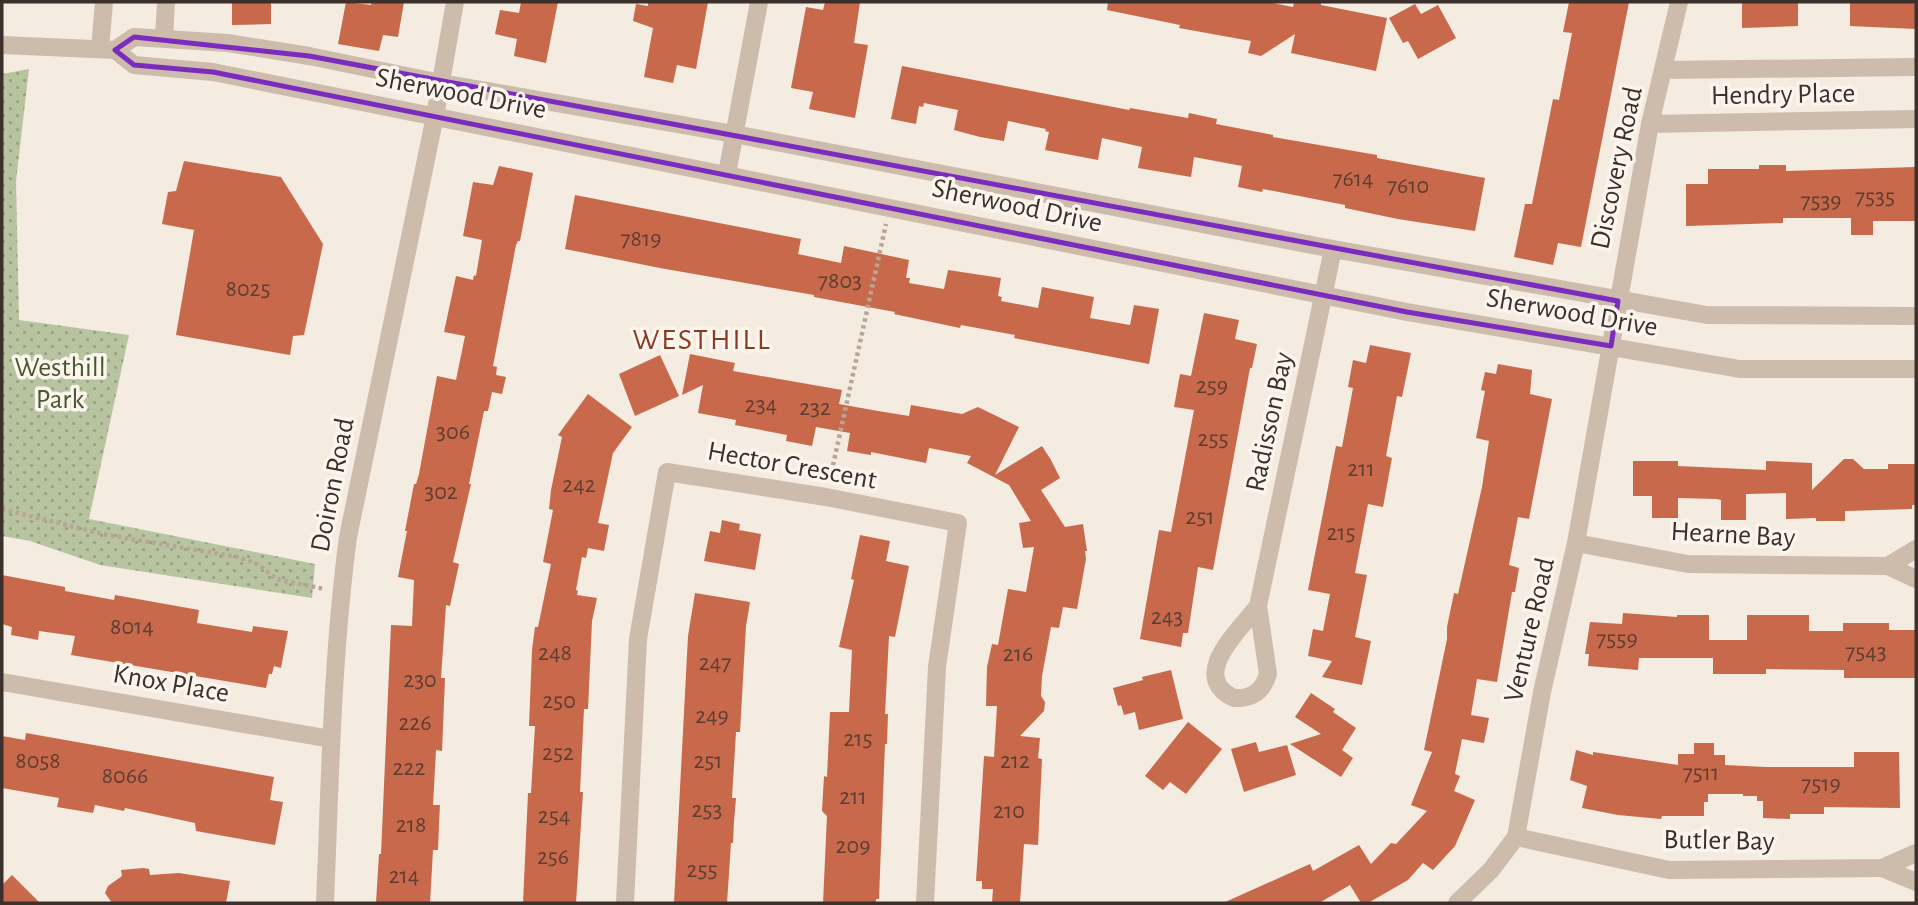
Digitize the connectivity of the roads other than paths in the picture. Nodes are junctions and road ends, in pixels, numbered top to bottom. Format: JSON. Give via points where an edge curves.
{"nodes":[{"id":1,"x":104,"y":2,"type":"edge"},
{"id":2,"x":166,"y":2,"type":"edge"},
{"id":3,"x":455,"y":2,"type":"edge"},
{"id":4,"x":759,"y":2,"type":"edge"},
{"id":5,"x":1679,"y":2,"type":"edge"},
{"id":6,"x":164,"y":38,"type":"junction"},
{"id":7,"x":2,"y":45,"type":"edge"},
{"id":8,"x":107,"y":50,"type":"junction"},
{"id":9,"x":1916,"y":67,"type":"edge"},
{"id":10,"x":1664,"y":70,"type":"junction"},
{"id":11,"x":440,"y":83,"type":"junction"},
{"id":12,"x":435,"y":116,"type":"junction"},
{"id":13,"x":1916,"y":119,"type":"edge"},
{"id":14,"x":1650,"y":124,"type":"junction"},
{"id":15,"x":734,"y":134,"type":"junction"},
{"id":16,"x":727,"y":174,"type":"junction"},
{"id":17,"x":1333,"y":249,"type":"junction"},
{"id":18,"x":1323,"y":296,"type":"junction"},
{"id":19,"x":1618,"y":301,"type":"junction"},
{"id":20,"x":1916,"y":316,"type":"edge"},
{"id":21,"x":1611,"y":346,"type":"junction"},
{"id":22,"x":1916,"y":369,"type":"edge"},
{"id":23,"x":1576,"y":543,"type":"junction"},
{"id":24,"x":1916,"y":549,"type":"edge"},
{"id":25,"x":1888,"y":566,"type":"junction"},
{"id":26,"x":1916,"y":579,"type":"edge"},
{"id":27,"x":1258,"y":606,"type":"junction"},
{"id":28,"x":2,"y":682,"type":"edge"},
{"id":29,"x":331,"y":739,"type":"junction"},
{"id":30,"x":1516,"y":837,"type":"junction"},
{"id":31,"x":1916,"y":853,"type":"edge"},
{"id":32,"x":1882,"y":867,"type":"junction"},
{"id":33,"x":1916,"y":882,"type":"edge"},
{"id":34,"x":325,"y":903,"type":"edge"},
{"id":35,"x":625,"y":903,"type":"edge"},
{"id":36,"x":925,"y":903,"type":"edge"},
{"id":37,"x":1457,"y":903,"type":"edge"}],
"edges":[{"from":1,"to":8,"type":"street"},
{"from":2,"to":6,"type":"street"},
{"from":3,"to":11,"type":"street"},
{"from":4,"to":15,"type":"street"},
{"from":5,"to":10,"type":"street","name":"Discovery Road"},
{"from":6,"to":8,"type":"street","name":"Sherwood Drive","via":[[134,37]]},
{"from":6,"to":11,"type":"street","name":"Sherwood Drive","via":[[296,54]]},
{"from":7,"to":8,"type":"street","name":"Sherwood Drive"},
{"from":8,"to":12,"type":"street","name":"Sherwood Drive","via":[[134,65],[213,72]]},
{"from":9,"to":10,"type":"street","name":"Hendry Place"},
{"from":10,"to":14,"type":"street","name":"Discovery Road"},
{"from":11,"to":12,"type":"street","name":"Doiron Road"},
{"from":11,"to":15,"type":"street","name":"Sherwood Drive"},
{"from":12,"to":16,"type":"street","name":"Sherwood Drive"},
{"from":12,"to":29,"type":"street","name":"Doiron Road","via":[[348,537]]},
{"from":13,"to":14,"type":"street","name":"Hendry Place"},
{"from":14,"to":19,"type":"street","name":"Discovery Road"},
{"from":15,"to":16,"type":"street"},
{"from":15,"to":17,"type":"street","name":"Sherwood Drive"},
{"from":16,"to":18,"type":"street","name":"Sherwood Drive"},
{"from":17,"to":18,"type":"street","name":"Radisson Bay"},
{"from":17,"to":19,"type":"street","name":"Sherwood Drive"},
{"from":18,"to":21,"type":"street","name":"Sherwood Drive"},
{"from":18,"to":27,"type":"street","name":"Radisson Bay"},
{"from":19,"to":20,"type":"street","name":"Sherwood Drive","via":[[1707,315]]},
{"from":19,"to":21,"type":"street","name":"Discovery Road"},
{"from":21,"to":22,"type":"street","name":"Sherwood Drive","via":[[1740,369]]},
{"from":21,"to":23,"type":"street","name":"Venture Road"},
{"from":23,"to":25,"type":"street","name":"Hearne Bay","via":[[1688,564]]},
{"from":23,"to":30,"type":"street","name":"Venture Road","via":[[1542,692]]},
{"from":24,"to":25,"type":"street"},
{"from":25,"to":26,"type":"street","name":"Hearne Bay"},
{"from":27,"to":27,"type":"street","name":"Radisson Bay","via":[[1214,670],[1219,687],[1234,698],[1253,696],[1266,683]]},
{"from":28,"to":29,"type":"street","name":"Knox Place"},
{"from":29,"to":34,"type":"street","name":"Doiron Road"},
{"from":30,"to":32,"type":"street","name":"Butler Bay","via":[[1669,870]]},
{"from":30,"to":37,"type":"street","name":"Venture Road"},
{"from":31,"to":32,"type":"street","name":"Butler Bay"},
{"from":32,"to":33,"type":"street","name":"Butler Bay"},
{"from":35,"to":36,"type":"street","name":"Hector Crescent","via":[[638,639],[667,472],[958,523],[937,667]]}]}
